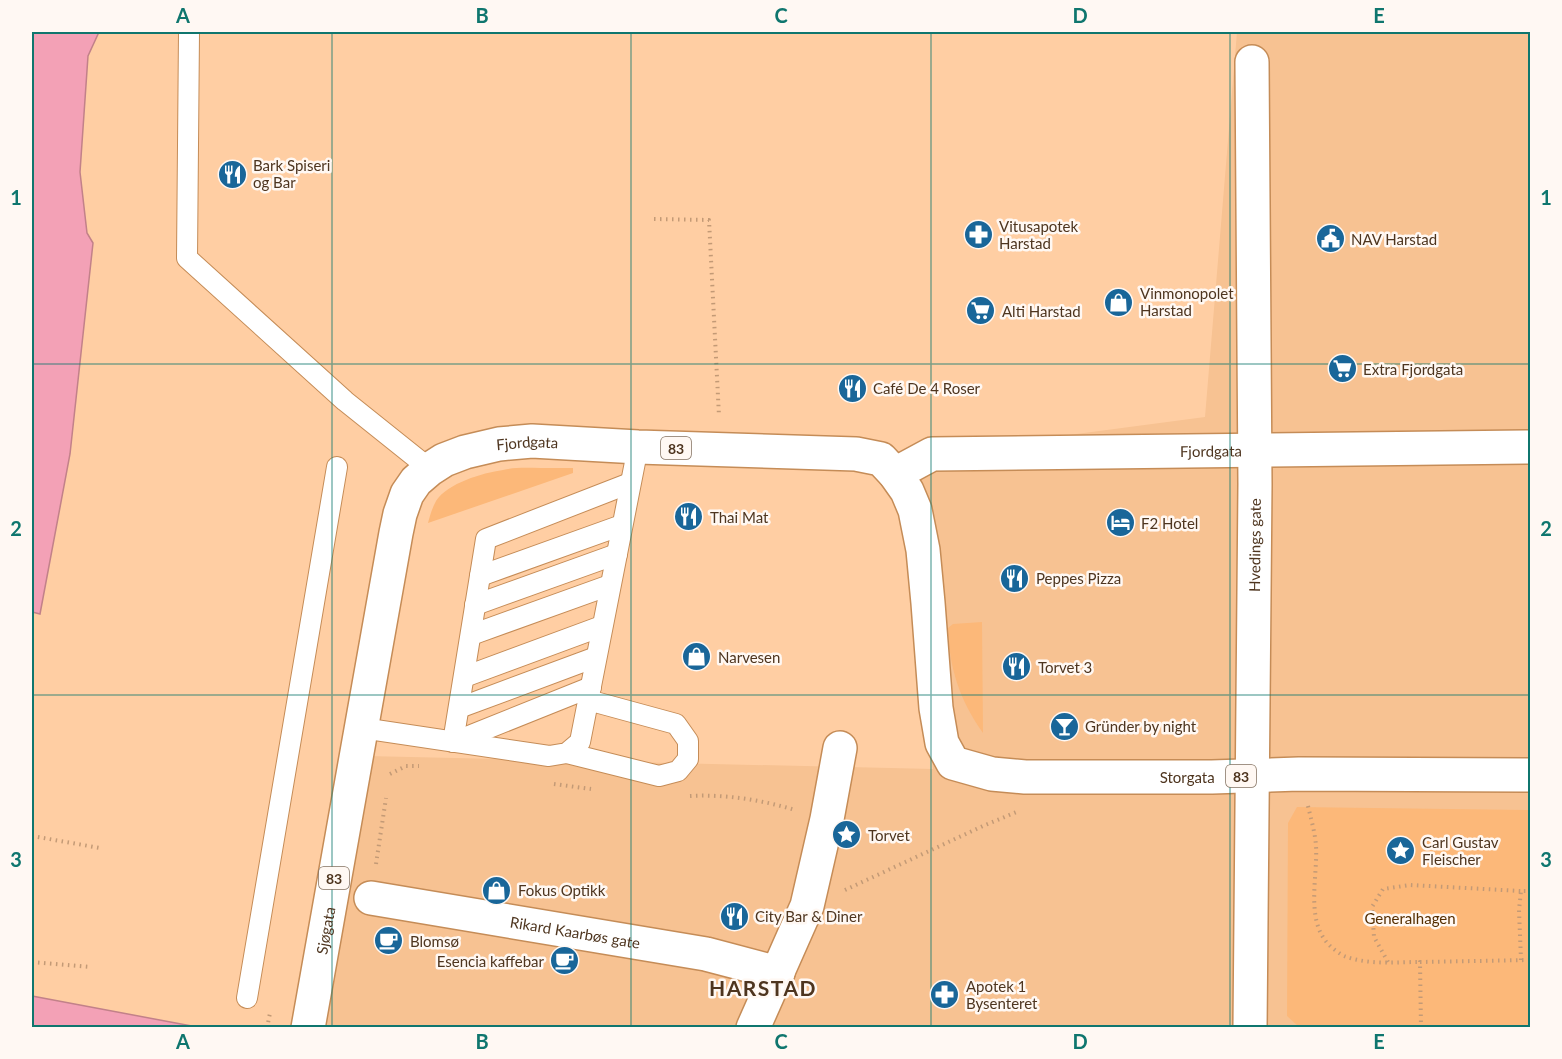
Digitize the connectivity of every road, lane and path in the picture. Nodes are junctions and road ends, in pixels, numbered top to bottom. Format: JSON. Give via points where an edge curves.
{"nodes":[{"id":1,"x":189,"y":32,"type":"edge"},
{"id":2,"x":1252,"y":62,"type":"dead end"},
{"id":3,"x":654,"y":219,"type":"dead end"},
{"id":4,"x":638,"y":447,"type":"junction"},
{"id":5,"x":1530,"y":447,"type":"edge"},
{"id":6,"x":720,"y":450,"type":"junction"},
{"id":7,"x":1254,"y":451,"type":"junction"},
{"id":8,"x":337,"y":467,"type":"dead end"},
{"id":9,"x":430,"y":469,"type":"junction"},
{"id":10,"x":895,"y":474,"type":"junction"},
{"id":11,"x":630,"y":483,"type":"junction"},
{"id":12,"x":622,"y":525,"type":"junction"},
{"id":13,"x":617,"y":554,"type":"junction"},
{"id":14,"x":480,"y":576,"type":"junction"},
{"id":15,"x":610,"y":585,"type":"junction"},
{"id":16,"x":476,"y":605,"type":"junction"},
{"id":17,"x":602,"y":626,"type":"junction"},
{"id":18,"x":471,"y":635,"type":"junction"},
{"id":19,"x":596,"y":657,"type":"junction"},
{"id":20,"x":464,"y":676,"type":"junction"},
{"id":21,"x":589,"y":694,"type":"junction"},
{"id":22,"x":459,"y":708,"type":"junction"},
{"id":23,"x":362,"y":728,"type":"junction"},
{"id":24,"x":397,"y":733,"type":"junction"},
{"id":25,"x":453,"y":742,"type":"junction"},
{"id":26,"x":840,"y":748,"type":"dead end"},
{"id":27,"x":567,"y":753,"type":"junction"},
{"id":28,"x":953,"y":763,"type":"joint"},
{"id":29,"x":390,"y":774,"type":"dead end"},
{"id":30,"x":1252,"y":775,"type":"junction"},
{"id":31,"x":1530,"y":775,"type":"edge"},
{"id":32,"x":659,"y":776,"type":"junction"},
{"id":33,"x":386,"y":796,"type":"dead end"},
{"id":34,"x":1306,"y":799,"type":"dead end"},
{"id":35,"x":1019,"y":811,"type":"dead end"},
{"id":36,"x":827,"y":819,"type":"junction"},
{"id":37,"x":32,"y":836,"type":"edge"},
{"id":38,"x":100,"y":848,"type":"dead end"},
{"id":39,"x":1521,"y":891,"type":"junction"},
{"id":40,"x":1530,"y":891,"type":"edge"},
{"id":41,"x":371,"y":898,"type":"joint"},
{"id":42,"x":807,"y":906,"type":"junction"},
{"id":43,"x":1521,"y":960,"type":"junction"},
{"id":44,"x":1530,"y":960,"type":"edge"},
{"id":45,"x":32,"y":962,"type":"edge"},
{"id":46,"x":1388,"y":962,"type":"junction"},
{"id":47,"x":1420,"y":962,"type":"junction"},
{"id":48,"x":91,"y":968,"type":"dead end"},
{"id":49,"x":778,"y":973,"type":"junction"},
{"id":50,"x":247,"y":998,"type":"dead end"},
{"id":51,"x":308,"y":1028,"type":"edge"},
{"id":52,"x":753,"y":1028,"type":"edge"},
{"id":53,"x":1250,"y":1028,"type":"edge"},
{"id":54,"x":1421,"y":1028,"type":"edge"}],
"edges":[{"from":1,"to":9,"type":"lane","via":[[187,258],[345,401]]},
{"from":2,"to":7,"type":"main road","name":"Hvedings gate"},
{"from":3,"to":6,"type":"path","via":[[709,220]]},
{"from":4,"to":6,"type":"main road","name":"Fjordgata","number":"83"},
{"from":4,"to":9,"type":"main road","name":"Fjordgata","number":"83","via":[[532,441],[499,444],[465,452]]},
{"from":4,"to":11,"type":"lane"},
{"from":5,"to":7,"type":"main road","name":"Fjordgata"},
{"from":6,"to":10,"type":"main road","name":"Fjordgata","number":"83","via":[[856,454],[881,459]]},
{"from":7,"to":10,"type":"main road","name":"Fjordgata","via":[[932,454]]},
{"from":7,"to":30,"type":"main road","name":"Hvedings gate"},
{"from":8,"to":50,"type":"lane"},
{"from":9,"to":23,"type":"main road","name":"Fjordgata","number":"83","via":[[407,494],[400,514]]},
{"from":10,"to":28,"type":"main road","name":"Fjordgata","number":"83","via":[[915,510],[923,550],[936,708],[942,743]]},
{"from":11,"to":12,"type":"lane"},
{"from":11,"to":14,"type":"lane","via":[[486,539]]},
{"from":12,"to":13,"type":"lane"},
{"from":12,"to":14,"type":"lane"},
{"from":13,"to":15,"type":"lane"},
{"from":13,"to":16,"type":"lane"},
{"from":14,"to":16,"type":"lane"},
{"from":15,"to":17,"type":"lane"},
{"from":15,"to":18,"type":"lane"},
{"from":16,"to":18,"type":"lane"},
{"from":17,"to":19,"type":"lane"},
{"from":17,"to":20,"type":"lane"},
{"from":18,"to":20,"type":"lane"},
{"from":19,"to":21,"type":"lane"},
{"from":19,"to":22,"type":"lane"},
{"from":20,"to":22,"type":"lane"},
{"from":21,"to":25,"type":"lane"},
{"from":21,"to":27,"type":"lane","via":[[580,742]]},
{"from":21,"to":32,"type":"lane","via":[[676,724],[688,741],[688,759],[678,771]]},
{"from":22,"to":25,"type":"lane"},
{"from":23,"to":24,"type":"lane"},
{"from":23,"to":51,"type":"main road","name":"Sjøgata","number":"83"},
{"from":24,"to":25,"type":"lane"},
{"from":24,"to":29,"type":"path"},
{"from":25,"to":27,"type":"lane","via":[[549,756]]},
{"from":26,"to":36,"type":"main road"},
{"from":27,"to":32,"type":"lane"},
{"from":28,"to":30,"type":"main road","name":"Storgata","number":"83","via":[[992,774],[1025,777]]},
{"from":30,"to":31,"type":"main road","name":"Storgata","number":"83"},
{"from":30,"to":53,"type":"main road","name":"Hvedings gate"},
{"from":32,"to":36,"type":"path","via":[[660,799],[708,795],[772,803]]},
{"from":33,"to":41,"type":"path"},
{"from":34,"to":46,"type":"path","via":[[1314,829],[1314,899],[1323,938],[1345,957]]},
{"from":35,"to":42,"type":"path"},
{"from":36,"to":42,"type":"main road"},
{"from":37,"to":38,"type":"path"},
{"from":39,"to":40,"type":"path"},
{"from":39,"to":43,"type":"path"},
{"from":39,"to":46,"type":"path","via":[[1410,885],[1383,889],[1372,907],[1374,937]]},
{"from":41,"to":49,"type":"main road","name":"Rikard Kaarbøs gate","via":[[706,954]]},
{"from":42,"to":49,"type":"main road"},
{"from":43,"to":44,"type":"path"},
{"from":43,"to":47,"type":"path"},
{"from":45,"to":48,"type":"path"},
{"from":46,"to":47,"type":"path"},
{"from":47,"to":54,"type":"path"},
{"from":49,"to":52,"type":"main road"}]}
